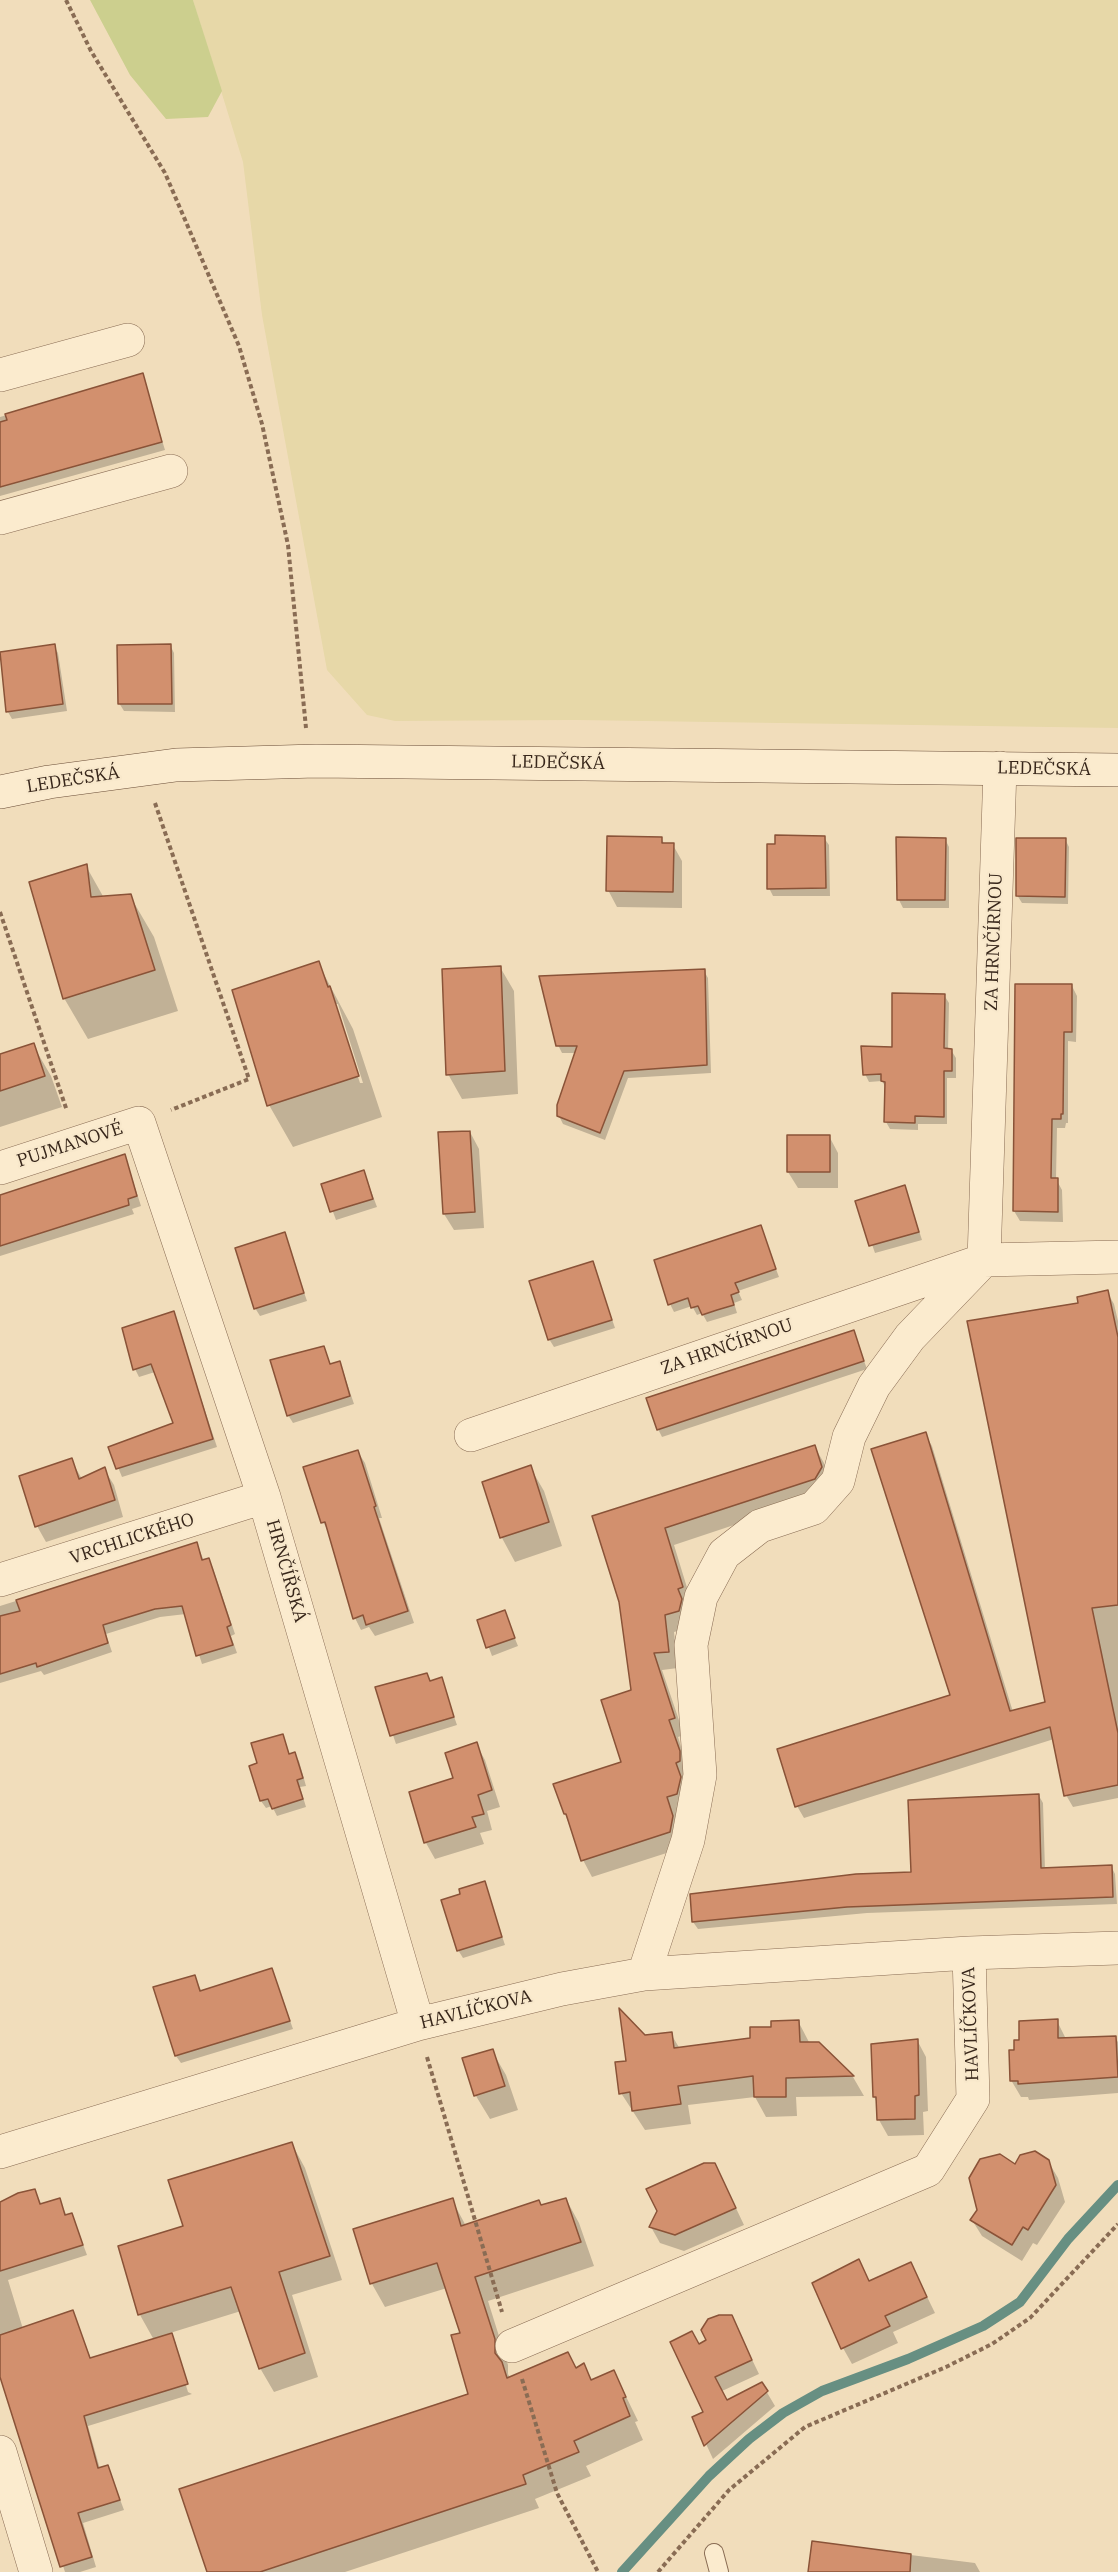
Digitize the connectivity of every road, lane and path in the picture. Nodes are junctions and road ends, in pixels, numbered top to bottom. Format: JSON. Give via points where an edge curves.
{"nodes":[{"id":1,"x":66,"y":0,"type":"edge"},
{"id":2,"x":128,"y":340,"type":"dead end"},
{"id":3,"x":0,"y":375,"type":"edge"},
{"id":4,"x":171,"y":471,"type":"dead end"},
{"id":5,"x":0,"y":518,"type":"edge"},
{"id":6,"x":316,"y":761,"type":"junction"},
{"id":7,"x":1000,"y":768,"type":"junction"},
{"id":8,"x":143,"y":769,"type":"junction"},
{"id":9,"x":1118,"y":770,"type":"edge"},
{"id":10,"x":0,"y":792,"type":"edge"},
{"id":11,"x":0,"y":912,"type":"edge"},
{"id":12,"x":139,"y":1123,"type":"junction"},
{"id":13,"x":78,"y":1143,"type":"junction"},
{"id":14,"x":0,"y":1168,"type":"edge"},
{"id":15,"x":1118,"y":1257,"type":"edge"},
{"id":16,"x":984,"y":1260,"type":"junction"},
{"id":17,"x":471,"y":1435,"type":"dead end"},
{"id":18,"x":264,"y":1497,"type":"junction"},
{"id":19,"x":0,"y":1581,"type":"edge"},
{"id":20,"x":1118,"y":1948,"type":"edge"},
{"id":21,"x":969,"y":1953,"type":"junction"},
{"id":22,"x":644,"y":1974,"type":"junction"},
{"id":23,"x":418,"y":2024,"type":"junction"},
{"id":24,"x":0,"y":2152,"type":"edge"},
{"id":25,"x":1118,"y":2223,"type":"edge"},
{"id":26,"x":512,"y":2346,"type":"junction"},
{"id":27,"x":0,"y":2452,"type":"edge"},
{"id":28,"x":714,"y":2553,"type":"dead end"},
{"id":29,"x":36,"y":2572,"type":"edge"},
{"id":30,"x":598,"y":2572,"type":"edge"},
{"id":31,"x":658,"y":2572,"type":"edge"},
{"id":32,"x":719,"y":2572,"type":"edge"}],
"edges":[{"from":1,"to":6,"type":"path","via":[[91,51],[165,173],[239,346],[262,424],[288,545],[306,732]]},
{"from":2,"to":3,"type":"street"},
{"from":4,"to":5,"type":"street"},
{"from":6,"to":7,"type":"street","name":"LEDEČSKÁ"},
{"from":6,"to":8,"type":"street","name":"LEDEČSKÁ"},
{"from":7,"to":9,"type":"street","name":"LEDEČSKÁ"},
{"from":7,"to":16,"type":"street","name":"ZA HRNČÍRNOU"},
{"from":8,"to":10,"type":"street","name":"LEDEČSKÁ"},
{"from":8,"to":12,"type":"path","via":[[249,1079]]},
{"from":11,"to":13,"type":"path"},
{"from":12,"to":13,"type":"street","name":"PUJMANOVÉ"},
{"from":12,"to":18,"type":"street","name":"HRNČÍŘSKÁ"},
{"from":13,"to":14,"type":"street","name":"PUJMANOVÉ"},
{"from":15,"to":16,"type":"street","name":"ZA HRNČÍRNOU"},
{"from":16,"to":17,"type":"street","name":"ZA HRNČÍRNOU"},
{"from":16,"to":22,"type":"street","via":[[910,1337],[874,1386],[849,1437],[838,1481],[814,1508],[760,1526],[724,1554],[701,1598],[691,1645],[700,1775],[688,1840]]},
{"from":18,"to":19,"type":"street","name":"VRCHLICKÉHO"},
{"from":18,"to":23,"type":"street","name":"HRNČÍŘSKÁ"},
{"from":20,"to":21,"type":"street","name":"HAVLÍČKOVA"},
{"from":21,"to":22,"type":"street","name":"HAVLÍČKOVA"},
{"from":21,"to":26,"type":"street","name":"HAVLÍČKOVA","via":[[973,2099],[928,2170]]},
{"from":22,"to":23,"type":"street","name":"HAVLÍČKOVA","via":[[562,1989]]},
{"from":23,"to":24,"type":"street","name":"HAVLÍČKOVA"},
{"from":23,"to":26,"type":"path"},
{"from":25,"to":31,"type":"path","via":[[1030,2319],[992,2344],[805,2427],[729,2490]]},
{"from":26,"to":30,"type":"path","via":[[557,2493]]},
{"from":27,"to":29,"type":"street"},
{"from":28,"to":32,"type":"lane"}]}
